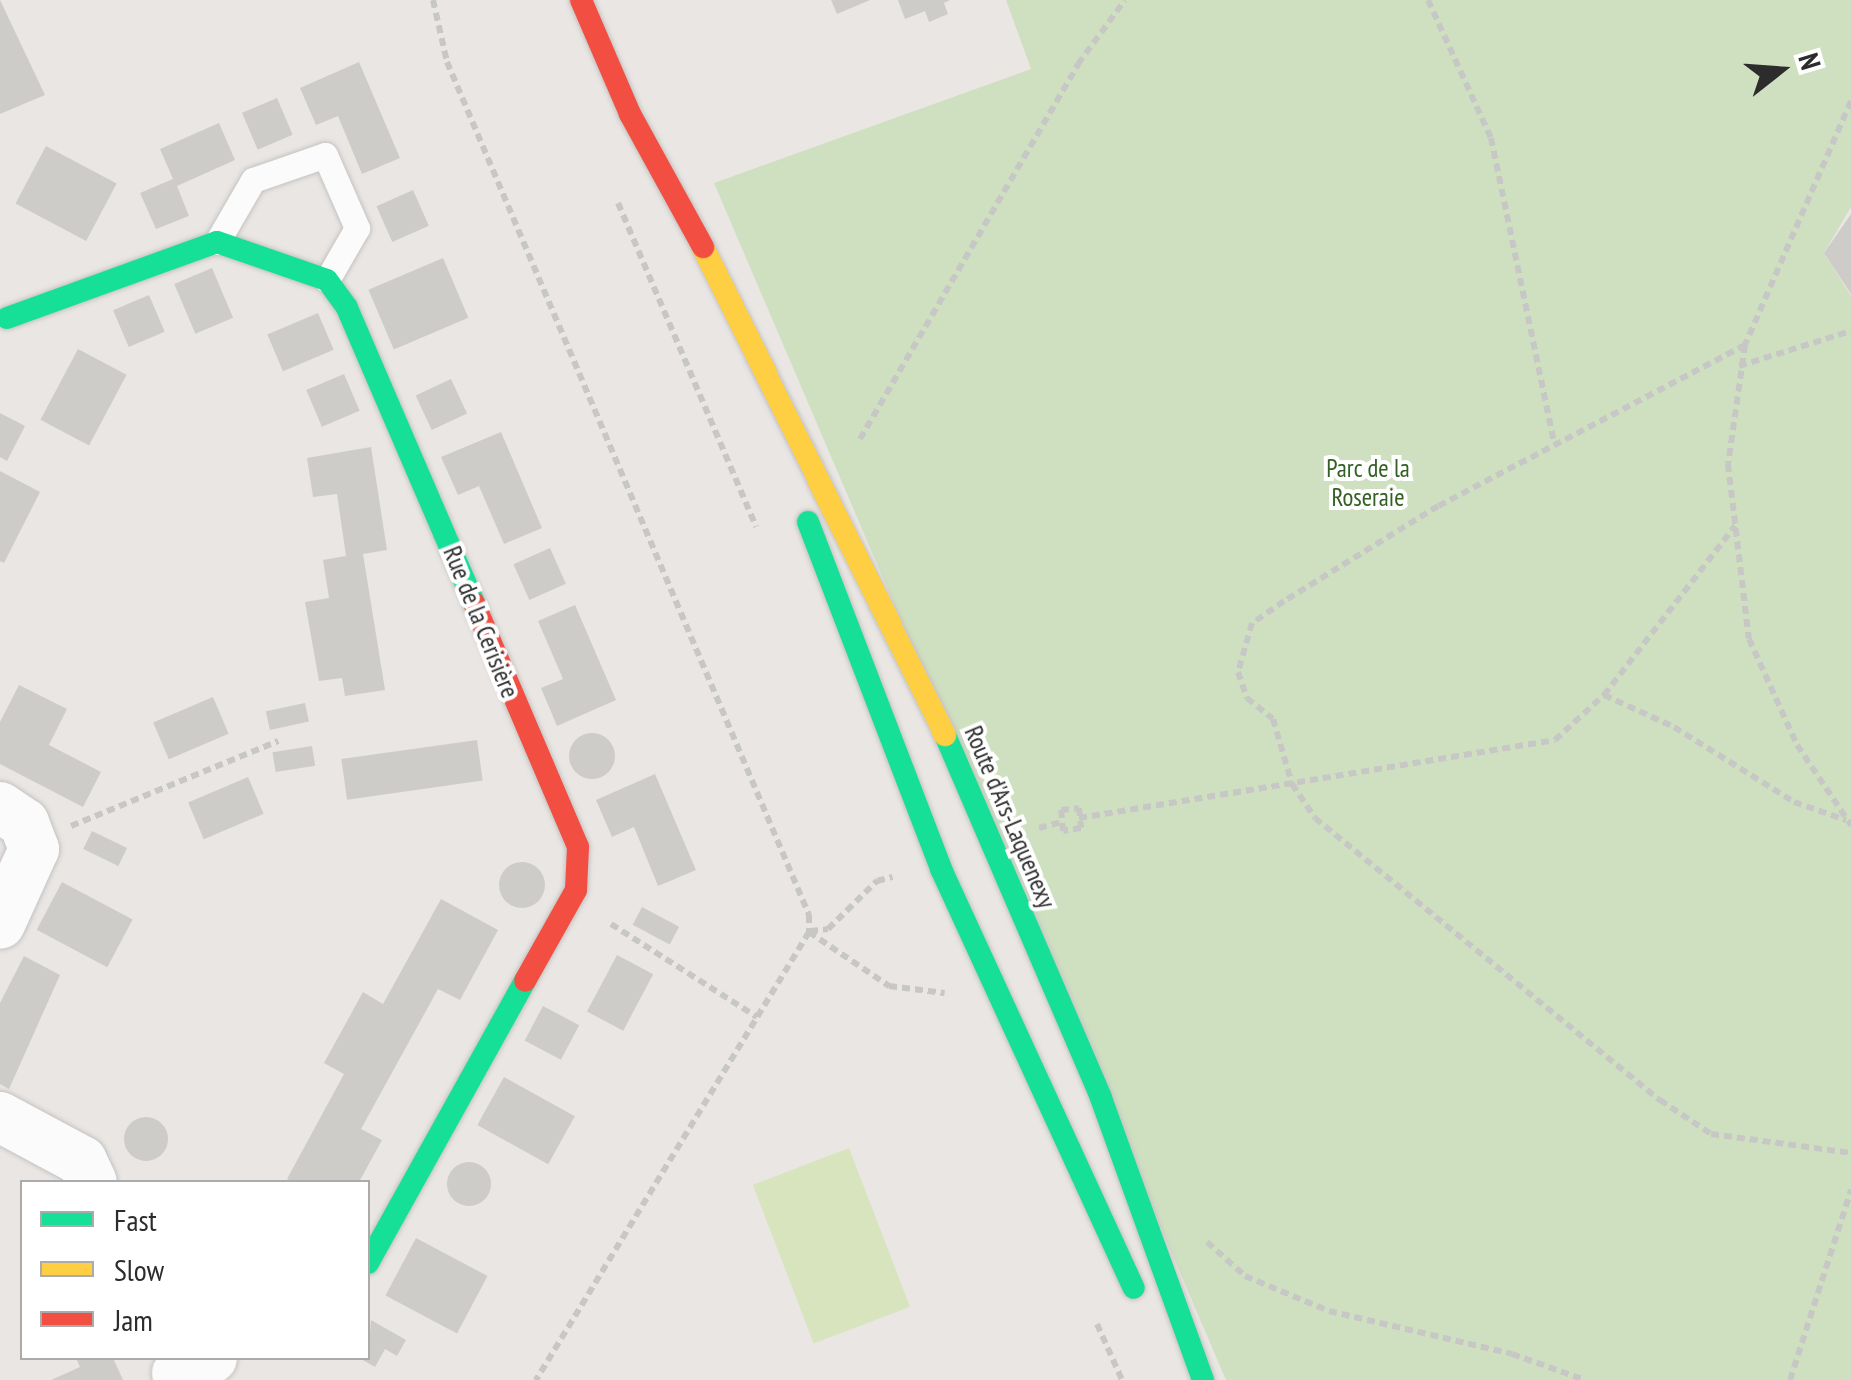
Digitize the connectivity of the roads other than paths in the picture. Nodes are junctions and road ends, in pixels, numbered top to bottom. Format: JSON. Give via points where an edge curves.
{"nodes":[{"id":1,"x":581,"y":0,"type":"edge"},
{"id":2,"x":217,"y":242,"type":"junction"},
{"id":3,"x":327,"y":280,"type":"junction"},
{"id":4,"x":726,"y":293,"type":"junction"},
{"id":5,"x":2,"y":318,"type":"edge"},
{"id":6,"x":17,"y":823,"type":"edge"},
{"id":7,"x":0,"y":924,"type":"edge"},
{"id":8,"x":0,"y":1117,"type":"edge"},
{"id":9,"x":91,"y":1180,"type":"edge"},
{"id":10,"x":370,"y":1259,"type":"edge"},
{"id":11,"x":1143,"y":1310,"type":"dead end"},
{"id":12,"x":1203,"y":1380,"type":"edge"}],
"edges":[{"from":1,"to":4,"type":"main road","name":"Route d'Ars-Laquenexy","via":[[630,114]]},
{"from":2,"to":3,"type":"main road"},
{"from":2,"to":3,"type":"lane","via":[[253,180],[325,155],[356,228]]},
{"from":2,"to":5,"type":"main road"},
{"from":3,"to":10,"type":"main road","name":"Rue de la Cerisière","via":[[347,308],[578,847],[571,899]]},
{"from":4,"to":11,"type":"main road","name":"Route d'Ars-Laquenexy","via":[[876,715],[1009,1028]]},
{"from":4,"to":12,"type":"main road","name":"Route d'Ars-Laquenexy","via":[[957,762],[1102,1098]]},
{"from":6,"to":7,"type":"street","via":[[30,868]]},
{"from":8,"to":9,"type":"street","via":[[82,1161]]}]}
